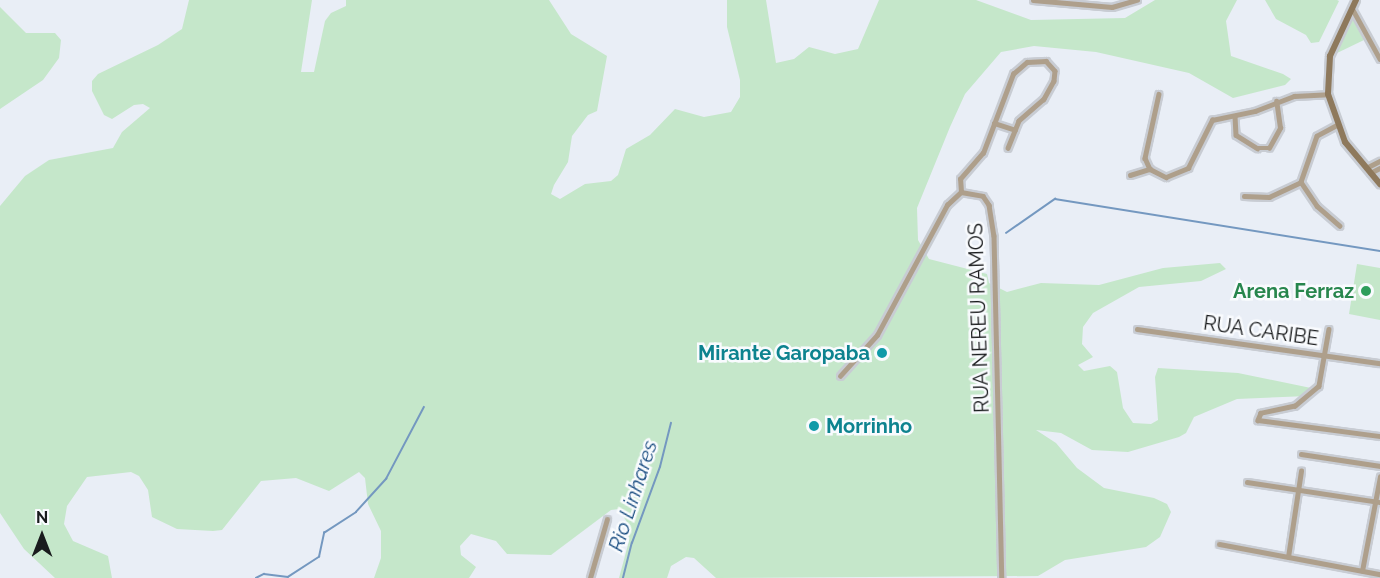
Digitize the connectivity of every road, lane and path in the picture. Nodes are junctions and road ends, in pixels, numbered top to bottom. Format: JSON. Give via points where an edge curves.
{"nodes":[{"id":1,"x":1034,"y":0,"type":"edge"},
{"id":2,"x":1137,"y":0,"type":"edge"},
{"id":3,"x":1356,"y":0,"type":"edge"},
{"id":4,"x":1352,"y":8,"type":"junction"},
{"id":5,"x":1380,"y":59,"type":"edge"},
{"id":6,"x":1159,"y":94,"type":"dead end"},
{"id":7,"x":1328,"y":94,"type":"junction"},
{"id":8,"x":1276,"y":101,"type":"junction"},
{"id":9,"x":1235,"y":116,"type":"junction"},
{"id":10,"x":994,"y":123,"type":"junction"},
{"id":11,"x":1336,"y":126,"type":"junction"},
{"id":12,"x":1015,"y":130,"type":"junction"},
{"id":13,"x":1008,"y":148,"type":"dead end"},
{"id":14,"x":1380,"y":161,"type":"edge"},
{"id":15,"x":1380,"y":168,"type":"edge"},
{"id":16,"x":1150,"y":169,"type":"junction"},
{"id":17,"x":1368,"y":171,"type":"junction"},
{"id":18,"x":1130,"y":175,"type":"dead end"},
{"id":19,"x":1301,"y":182,"type":"junction"},
{"id":20,"x":1380,"y":184,"type":"edge"},
{"id":21,"x":961,"y":192,"type":"junction"},
{"id":22,"x":1244,"y":196,"type":"dead end"},
{"id":23,"x":1340,"y":226,"type":"dead end"},
{"id":24,"x":1137,"y":329,"type":"dead end"},
{"id":25,"x":1329,"y":329,"type":"dead end"},
{"id":26,"x":1325,"y":356,"type":"junction"},
{"id":27,"x":1380,"y":363,"type":"edge"},
{"id":28,"x":840,"y":376,"type":"dead end"},
{"id":29,"x":1380,"y":436,"type":"edge"},
{"id":30,"x":1301,"y":454,"type":"dead end"},
{"id":31,"x":1380,"y":466,"type":"edge"},
{"id":32,"x":1301,"y":471,"type":"dead end"},
{"id":33,"x":1380,"y":477,"type":"edge"},
{"id":34,"x":1247,"y":482,"type":"dead end"},
{"id":35,"x":1298,"y":489,"type":"junction"},
{"id":36,"x":1377,"y":501,"type":"edge"},
{"id":37,"x":607,"y":519,"type":"dead end"},
{"id":38,"x":1219,"y":544,"type":"dead end"},
{"id":39,"x":1288,"y":557,"type":"junction"},
{"id":40,"x":1362,"y":571,"type":"junction"},
{"id":41,"x":1380,"y":574,"type":"edge"},
{"id":42,"x":590,"y":578,"type":"edge"},
{"id":43,"x":1002,"y":578,"type":"edge"}],
"edges":[{"from":1,"to":2,"type":"street","via":[[1112,7],[1124,7]]},
{"from":3,"to":4,"type":"main road"},
{"from":4,"to":5,"type":"street"},
{"from":4,"to":7,"type":"main road","via":[[1330,56]]},
{"from":6,"to":16,"type":"street","via":[[1145,158]]},
{"from":7,"to":8,"type":"street","via":[[1304,94]]},
{"from":7,"to":11,"type":"main road"},
{"from":8,"to":9,"type":"street"},
{"from":8,"to":9,"type":"street","via":[[1280,128],[1269,148],[1257,148],[1236,135]]},
{"from":9,"to":16,"type":"street","via":[[1208,123],[1183,172],[1166,177]]},
{"from":10,"to":12,"type":"street"},
{"from":10,"to":12,"type":"street","via":[[1013,74],[1027,63],[1046,61],[1055,70],[1054,81],[1044,99],[1025,113]]},
{"from":10,"to":21,"type":"street","via":[[983,153],[960,179]]},
{"from":11,"to":17,"type":"main road"},
{"from":11,"to":19,"type":"street","via":[[1317,136]]},
{"from":12,"to":13,"type":"street"},
{"from":14,"to":17,"type":"street"},
{"from":15,"to":17,"type":"street"},
{"from":16,"to":18,"type":"street"},
{"from":17,"to":20,"type":"main road"},
{"from":19,"to":22,"type":"street","via":[[1269,197]]},
{"from":19,"to":23,"type":"street","via":[[1312,200]]},
{"from":21,"to":28,"type":"street","name":"RUA NEREU RAMOS","via":[[947,205],[872,342]]},
{"from":21,"to":43,"type":"street","name":"RUA NEREU RAMOS","via":[[978,194],[987,200],[994,236]]},
{"from":24,"to":26,"type":"street","name":"RUA CARIBE"},
{"from":25,"to":26,"type":"street"},
{"from":26,"to":27,"type":"street","name":"RUA CARIBE"},
{"from":26,"to":29,"type":"street","via":[[1316,390],[1290,409],[1261,413],[1261,423]]},
{"from":30,"to":31,"type":"street"},
{"from":32,"to":35,"type":"street"},
{"from":33,"to":36,"type":"street"},
{"from":34,"to":35,"type":"street"},
{"from":35,"to":36,"type":"street"},
{"from":35,"to":39,"type":"street"},
{"from":36,"to":40,"type":"street"},
{"from":37,"to":42,"type":"street"},
{"from":38,"to":39,"type":"street"},
{"from":39,"to":40,"type":"street"},
{"from":40,"to":41,"type":"street"}]}
